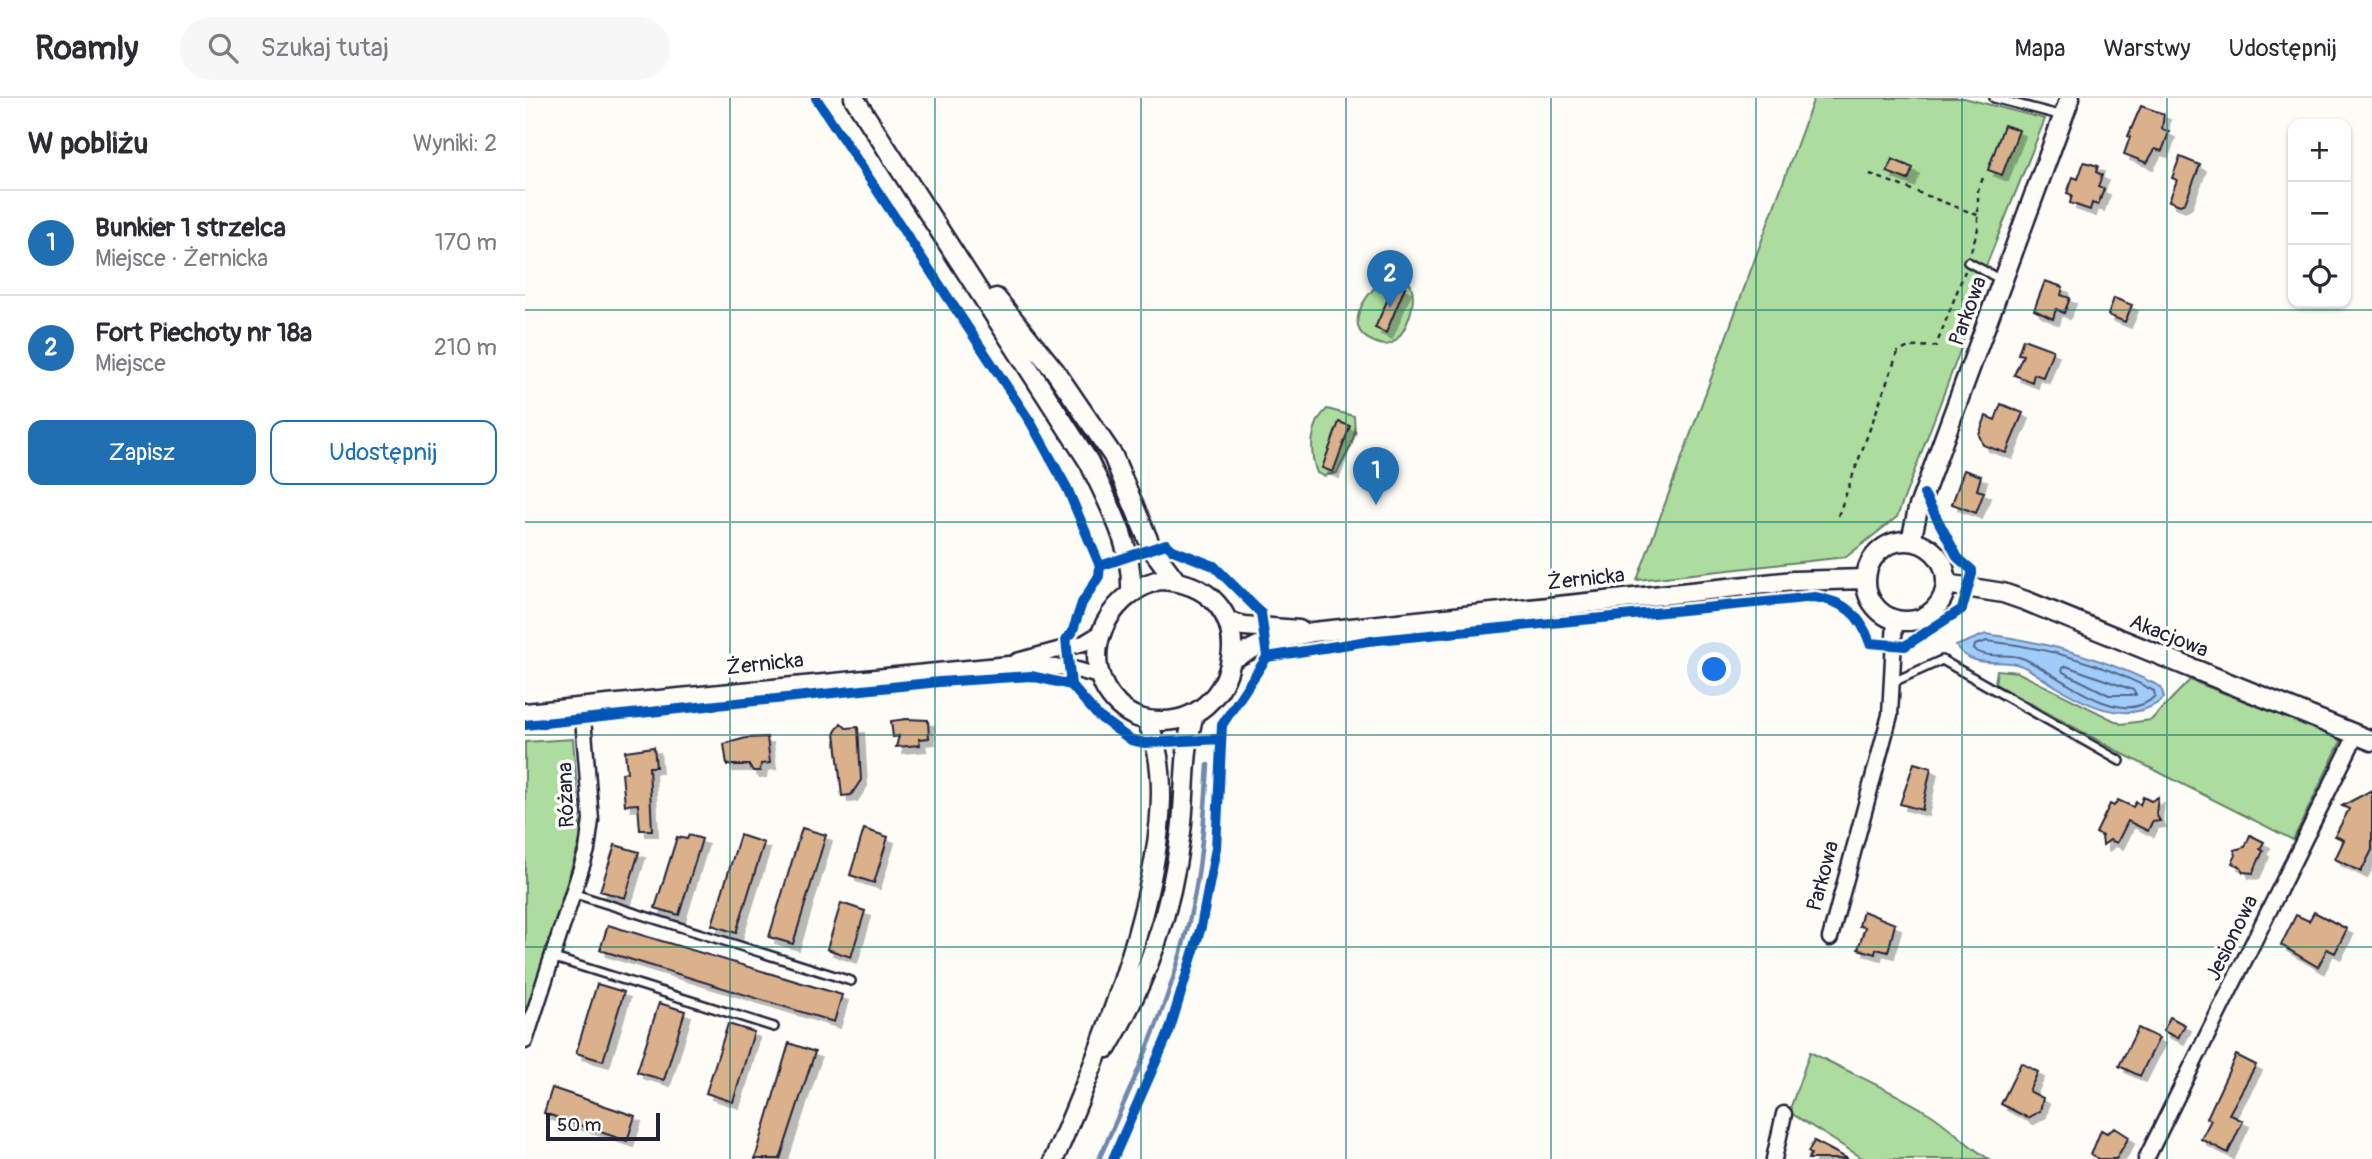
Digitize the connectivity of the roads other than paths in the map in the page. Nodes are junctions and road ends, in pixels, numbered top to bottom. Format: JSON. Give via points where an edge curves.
{"nodes":[{"id":1,"x":854,"y":98,"type":"edge"},
{"id":2,"x":1994,"y":98,"type":"edge"},
{"id":3,"x":2070,"y":98,"type":"edge"},
{"id":4,"x":2064,"y":116,"type":"junction"},
{"id":5,"x":945,"y":236,"type":"junction"},
{"id":6,"x":1968,"y":262,"type":"road end"},
{"id":7,"x":2003,"y":281,"type":"junction"},
{"id":8,"x":1911,"y":541,"type":"junction"},
{"id":9,"x":1865,"y":579,"type":"junction"},
{"id":10,"x":1176,"y":581,"type":"junction"},
{"id":11,"x":1946,"y":584,"type":"junction"},
{"id":12,"x":1131,"y":591,"type":"junction"},
{"id":13,"x":1895,"y":620,"type":"junction"},
{"id":14,"x":1227,"y":621,"type":"junction"},
{"id":15,"x":1313,"y":632,"type":"junction"},
{"id":16,"x":1099,"y":634,"type":"junction"},
{"id":17,"x":1231,"y":659,"type":"junction"},
{"id":18,"x":1009,"y":664,"type":"junction"},
{"id":19,"x":1099,"y":676,"type":"junction"},
{"id":20,"x":1890,"y":683,"type":"junction"},
{"id":21,"x":582,"y":705,"type":"junction"},
{"id":22,"x":525,"y":711,"type":"edge"},
{"id":23,"x":1194,"y":715,"type":"junction"},
{"id":24,"x":1146,"y":720,"type":"junction"},
{"id":25,"x":2364,"y":738,"type":"edge"},
{"id":26,"x":2120,"y":761,"type":"dead end"},
{"id":27,"x":572,"y":893,"type":"junction"},
{"id":28,"x":1830,"y":938,"type":"dead end"},
{"id":29,"x":551,"y":957,"type":"junction"},
{"id":30,"x":852,"y":981,"type":"dead end"},
{"id":31,"x":774,"y":1027,"type":"dead end"},
{"id":32,"x":525,"y":1041,"type":"edge"},
{"id":33,"x":1088,"y":1081,"type":"junction"},
{"id":34,"x":1784,"y":1114,"type":"dead end"},
{"id":35,"x":1054,"y":1159,"type":"edge"},
{"id":36,"x":1773,"y":1159,"type":"edge"},
{"id":37,"x":2145,"y":1159,"type":"edge"}],
"edges":[{"from":1,"to":5,"type":"street"},
{"from":2,"to":4,"type":"lane"},
{"from":3,"to":4,"type":"street","name":"Parkowa"},
{"from":4,"to":7,"type":"street","name":"Parkowa"},
{"from":5,"to":10,"type":"street","via":[[1055,371],[1113,456],[1152,549]]},
{"from":5,"to":12,"type":"street","via":[[1089,462],[1128,556]]},
{"from":6,"to":7,"type":"lane"},
{"from":7,"to":8,"type":"street","name":"Parkowa","via":[[1918,509]]},
{"from":8,"to":9,"type":"street","via":[[1899,541],[1877,552]]},
{"from":8,"to":11,"type":"street","via":[[1934,552],[1944,568]]},
{"from":9,"to":13,"type":"street","via":[[1876,608]]},
{"from":9,"to":15,"type":"street","name":"Żernicka","via":[[1636,596]]},
{"from":10,"to":12,"type":"street","via":[[1159,580]]},
{"from":10,"to":14,"type":"street","via":[[1201,589]]},
{"from":11,"to":13,"type":"street","via":[[1941,600],[1924,616]]},
{"from":11,"to":25,"type":"street","name":"Akacjowa","via":[[2026,601]]},
{"from":12,"to":16,"type":"street"},
{"from":13,"to":20,"type":"street","name":"Parkowa"},
{"from":14,"to":15,"type":"street","name":"Żernicka"},
{"from":14,"to":17,"type":"street"},
{"from":15,"to":17,"type":"street","name":"Żernicka","via":[[1266,642]]},
{"from":16,"to":18,"type":"street","name":"Żernicka"},
{"from":16,"to":19,"type":"street"},
{"from":17,"to":23,"type":"street","via":[[1219,689]]},
{"from":18,"to":19,"type":"street","name":"Żernicka","via":[[1070,668]]},
{"from":18,"to":21,"type":"street","name":"Żernicka"},
{"from":19,"to":24,"type":"street","via":[[1122,709]]},
{"from":20,"to":26,"type":"lane","via":[[1942,660]]},
{"from":20,"to":28,"type":"street","name":"Parkowa","via":[[1890,715]]},
{"from":21,"to":22,"type":"street","name":"Żernicka"},
{"from":21,"to":27,"type":"street","name":"Różana","via":[[591,820],[587,850]]},
{"from":23,"to":24,"type":"street","via":[[1172,721]]},
{"from":23,"to":33,"type":"street","via":[[1181,832],[1155,950],[1130,1008]]},
{"from":24,"to":33,"type":"street","via":[[1155,743],[1161,791],[1150,886]]},
{"from":25,"to":37,"type":"street","name":"Jesionowa"},
{"from":27,"to":29,"type":"street","name":"Różana"},
{"from":27,"to":30,"type":"lane"},
{"from":29,"to":31,"type":"lane"},
{"from":29,"to":32,"type":"street","name":"Różana"},
{"from":33,"to":35,"type":"street"},
{"from":34,"to":36,"type":"street"}]}
